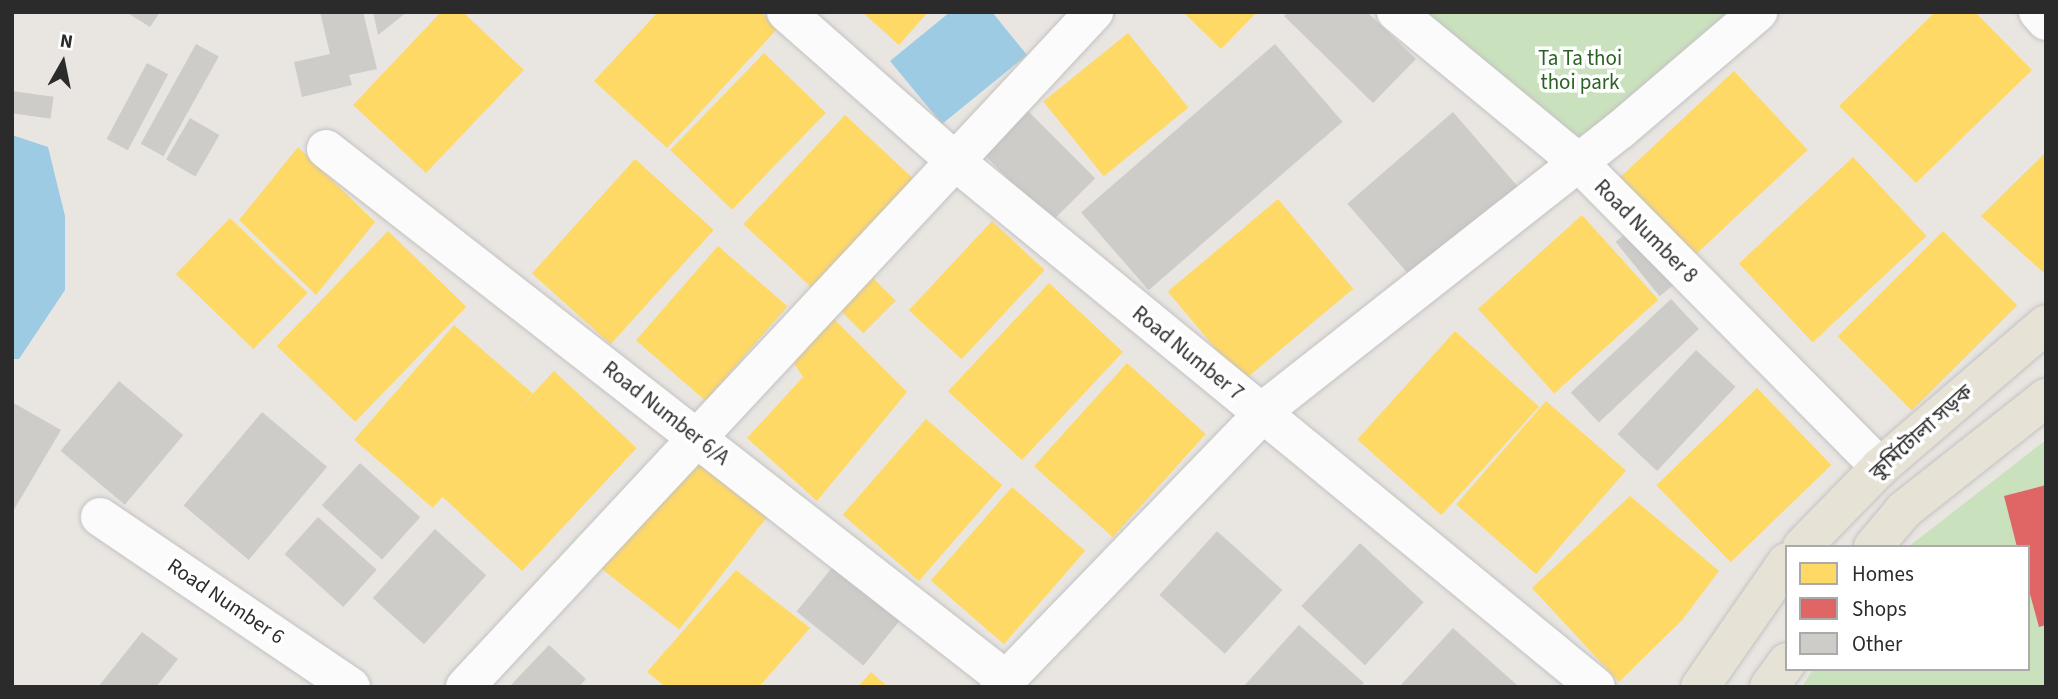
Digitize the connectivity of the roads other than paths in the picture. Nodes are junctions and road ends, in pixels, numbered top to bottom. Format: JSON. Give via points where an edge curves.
{"nodes":[{"id":1,"x":786,"y":12,"type":"edge"},
{"id":2,"x":1094,"y":12,"type":"edge"},
{"id":3,"x":1396,"y":12,"type":"edge"},
{"id":4,"x":1758,"y":12,"type":"edge"},
{"id":5,"x":2038,"y":12,"type":"edge"},
{"id":6,"x":2046,"y":21,"type":"edge"},
{"id":7,"x":326,"y":149,"type":"dead end"},
{"id":8,"x":955,"y":161,"type":"junction"},
{"id":9,"x":1578,"y":162,"type":"junction"},
{"id":10,"x":2046,"y":324,"type":"edge"},
{"id":11,"x":2046,"y":398,"type":"edge"},
{"id":12,"x":1263,"y":414,"type":"junction"},
{"id":13,"x":695,"y":435,"type":"junction"},
{"id":14,"x":1880,"y":467,"type":"junction"},
{"id":15,"x":100,"y":517,"type":"dead end"},
{"id":16,"x":1804,"y":545,"type":"edge"},
{"id":17,"x":1874,"y":545,"type":"edge"},
{"id":18,"x":1785,"y":565,"type":"edge"},
{"id":19,"x":1785,"y":665,"type":"edge"},
{"id":20,"x":1002,"y":683,"type":"edge"},
{"id":21,"x":351,"y":687,"type":"edge"},
{"id":22,"x":465,"y":687,"type":"edge"},
{"id":23,"x":1596,"y":687,"type":"edge"},
{"id":24,"x":1700,"y":687,"type":"edge"},
{"id":25,"x":1769,"y":687,"type":"edge"}],
"edges":[{"from":1,"to":8,"type":"street","name":"Road Number 7"},
{"from":2,"to":8,"type":"street"},
{"from":3,"to":9,"type":"street","name":"Road Number 8"},
{"from":4,"to":9,"type":"street"},
{"from":5,"to":6,"type":"street"},
{"from":7,"to":13,"type":"street","name":"Road Number 6/A"},
{"from":8,"to":12,"type":"street","name":"Road Number 7"},
{"from":8,"to":13,"type":"street"},
{"from":9,"to":12,"type":"street"},
{"from":9,"to":14,"type":"street","name":"Road Number 8"},
{"from":10,"to":14,"type":"main road","name":"কুর্মিটোলা সড়ক"},
{"from":11,"to":17,"type":"main road","via":[[1904,510]]},
{"from":12,"to":20,"type":"street"},
{"from":12,"to":23,"type":"street","name":"Road Number 7"},
{"from":13,"to":20,"type":"street","name":"Road Number 6/A"},
{"from":13,"to":22,"type":"street"},
{"from":14,"to":16,"type":"main road","name":"কুর্মিটোলা সড়ক"},
{"from":15,"to":21,"type":"street","name":"Road Number 6"},
{"from":18,"to":24,"type":"main road"},
{"from":19,"to":25,"type":"main road"}]}
